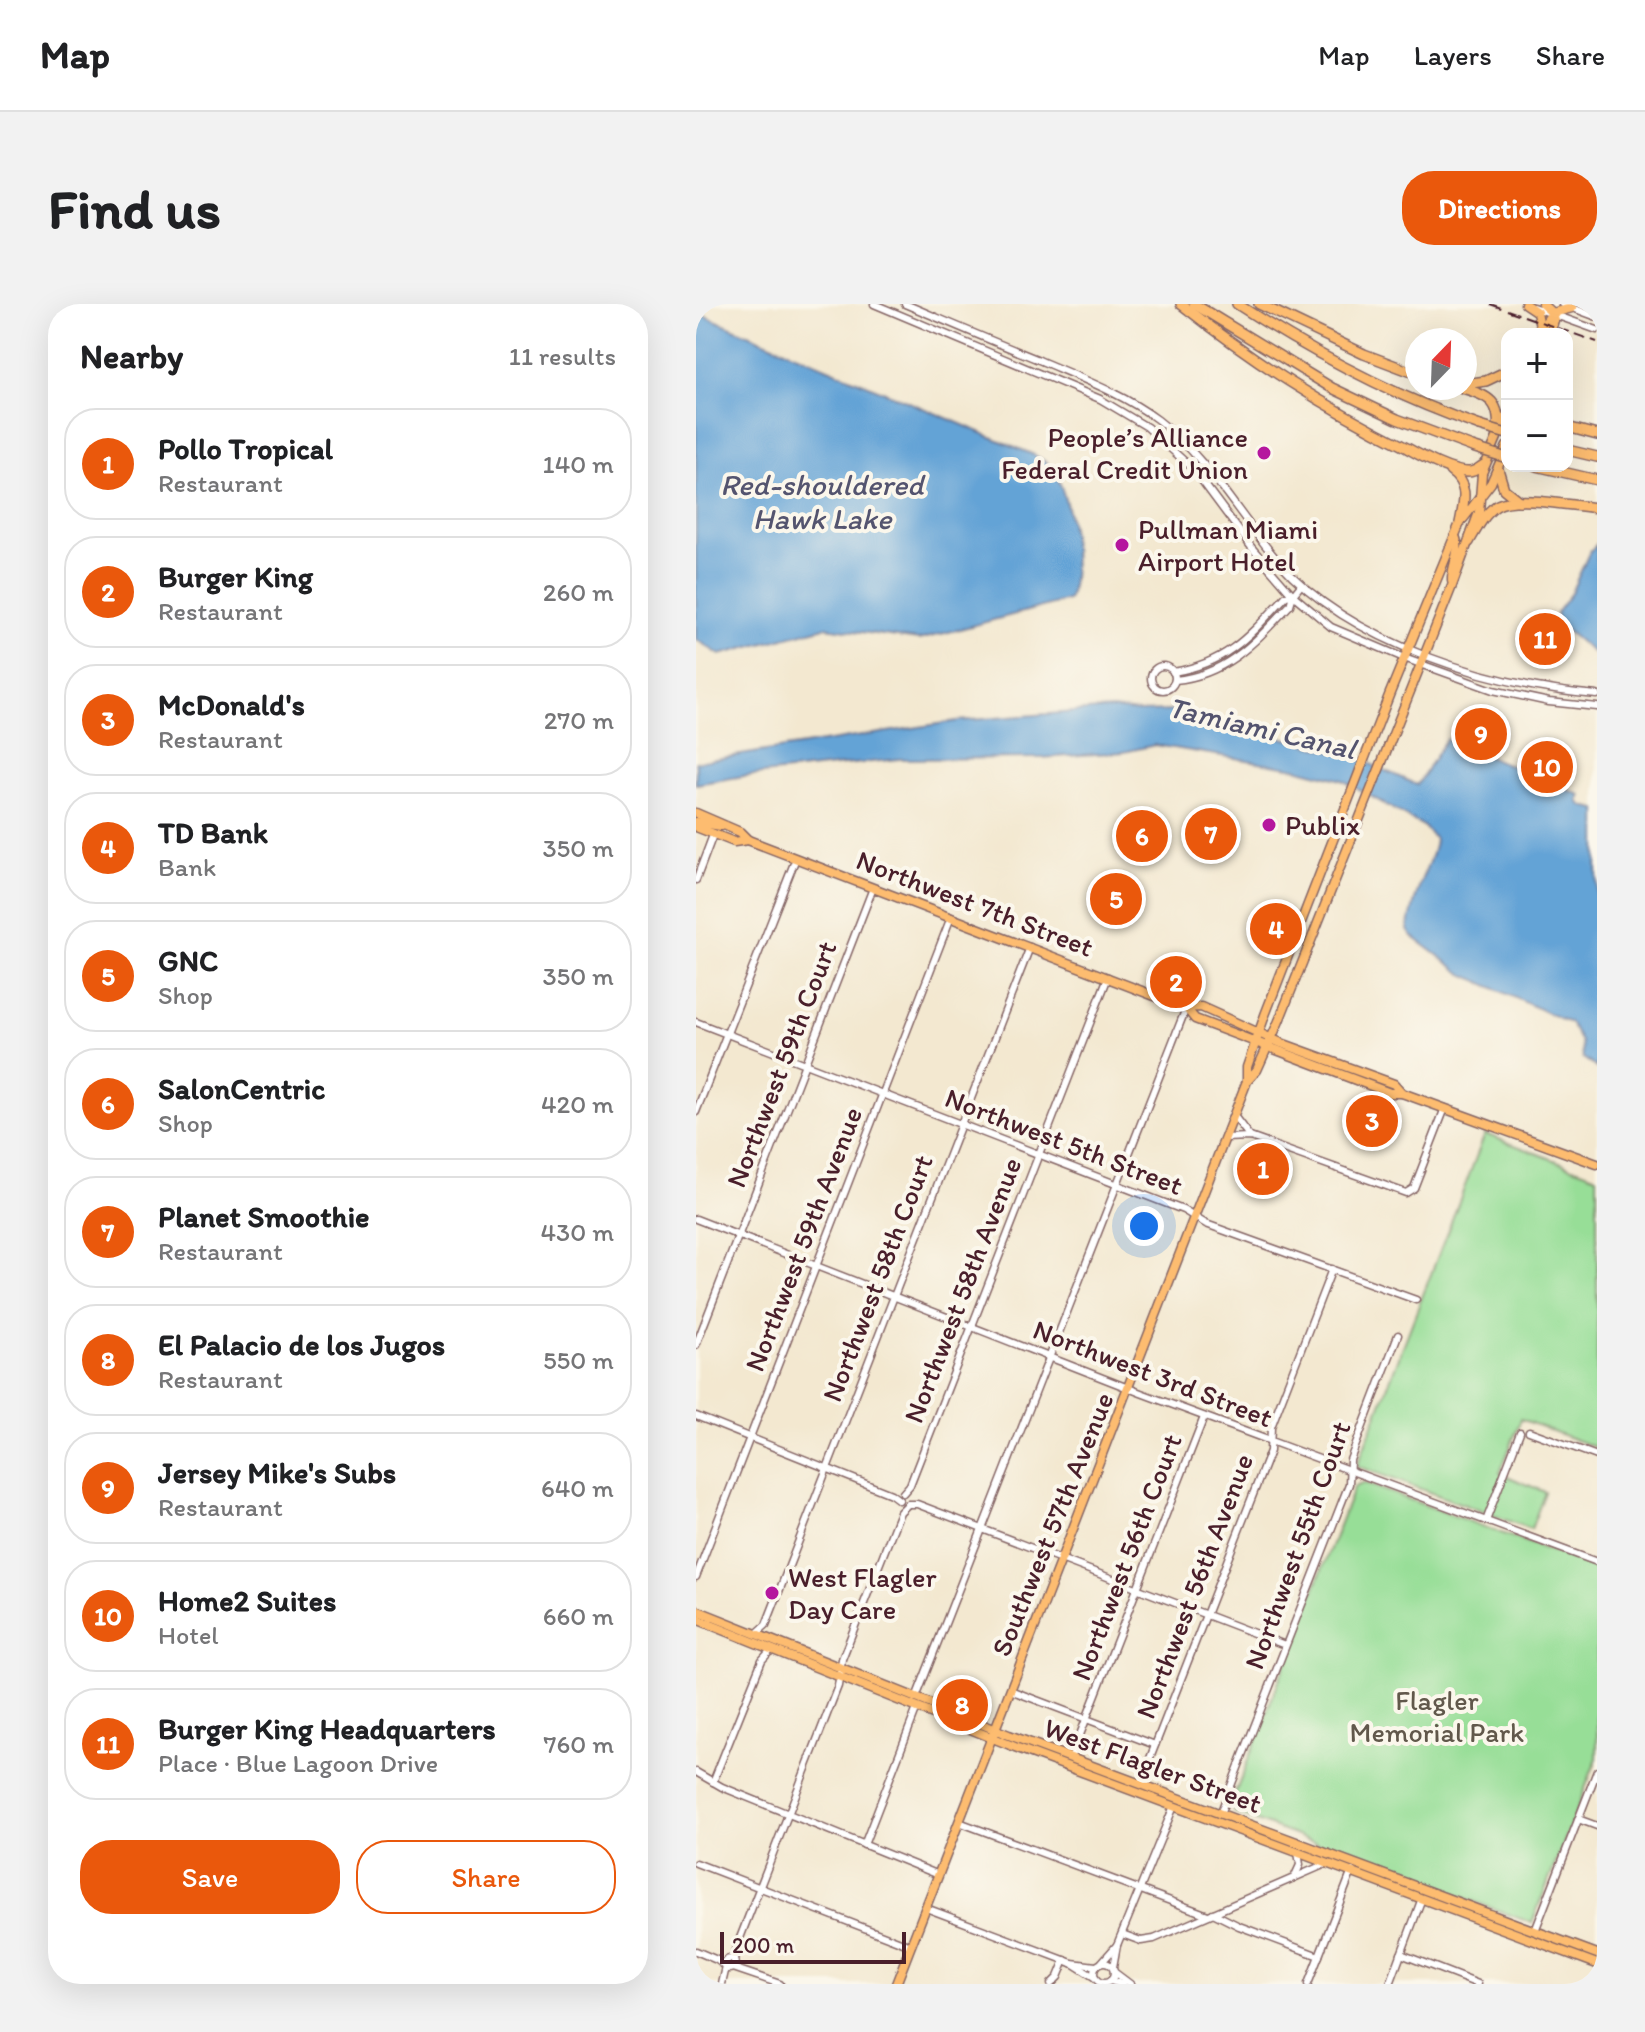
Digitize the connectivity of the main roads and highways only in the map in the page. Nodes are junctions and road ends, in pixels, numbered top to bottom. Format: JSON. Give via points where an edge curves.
{"nodes":[{"id":1,"x":1181,"y":304,"type":"edge"},
{"id":2,"x":1194,"y":304,"type":"edge"},
{"id":3,"x":1237,"y":304,"type":"edge"},
{"id":4,"x":1259,"y":304,"type":"edge"},
{"id":5,"x":1542,"y":304,"type":"edge"},
{"id":6,"x":1528,"y":305,"type":"edge"},
{"id":7,"x":1572,"y":308,"type":"road end"},
{"id":8,"x":1552,"y":313,"type":"junction"},
{"id":9,"x":1538,"y":328,"type":"edge"},
{"id":10,"x":1540,"y":328,"type":"edge"},
{"id":11,"x":1552,"y":328,"type":"edge"},
{"id":12,"x":1405,"y":369,"type":"edge"},
{"id":13,"x":1501,"y":374,"type":"edge"},
{"id":14,"x":1477,"y":383,"type":"edge"},
{"id":15,"x":1477,"y":393,"type":"edge"},
{"id":16,"x":1501,"y":426,"type":"edge"},
{"id":17,"x":1573,"y":429,"type":"edge"},
{"id":18,"x":1501,"y":433,"type":"edge"},
{"id":19,"x":1597,"y":435,"type":"edge"},
{"id":20,"x":1501,"y":437,"type":"edge"},
{"id":21,"x":1573,"y":451,"type":"edge"},
{"id":22,"x":1501,"y":456,"type":"edge"},
{"id":23,"x":1597,"y":457,"type":"edge"},
{"id":24,"x":1501,"y":461,"type":"edge"},
{"id":25,"x":1441,"y":464,"type":"junction"},
{"id":26,"x":1485,"y":464,"type":"junction"},
{"id":27,"x":1498,"y":469,"type":"junction"},
{"id":28,"x":1562,"y":472,"type":"edge"},
{"id":29,"x":1597,"y":480,"type":"edge"},
{"id":30,"x":1481,"y":494,"type":"junction"},
{"id":31,"x":1519,"y":501,"type":"junction"},
{"id":32,"x":1597,"y":508,"type":"edge"},
{"id":33,"x":1460,"y":523,"type":"junction"},
{"id":34,"x":1455,"y":536,"type":"junction"},
{"id":35,"x":1469,"y":542,"type":"junction"},
{"id":36,"x":1452,"y":586,"type":"junction"},
{"id":37,"x":696,"y":813,"type":"edge"},
{"id":38,"x":726,"y":826,"type":"junction"},
{"id":39,"x":697,"y":827,"type":"edge"},
{"id":40,"x":748,"y":840,"type":"junction"},
{"id":41,"x":1332,"y":844,"type":"junction"},
{"id":42,"x":1320,"y":875,"type":"junction"},
{"id":43,"x":1335,"y":877,"type":"junction"},
{"id":44,"x":1324,"y":906,"type":"junction"},
{"id":45,"x":1186,"y":1008,"type":"junction"},
{"id":46,"x":1260,"y":1032,"type":"junction"},
{"id":47,"x":1271,"y":1037,"type":"junction"},
{"id":48,"x":1256,"y":1043,"type":"junction"},
{"id":49,"x":1266,"y":1048,"type":"junction"},
{"id":50,"x":1247,"y":1081,"type":"junction"},
{"id":51,"x":1402,"y":1093,"type":"junction"},
{"id":52,"x":1597,"y":1164,"type":"edge"},
{"id":53,"x":696,"y":1610,"type":"edge"},
{"id":54,"x":696,"y":1619,"type":"edge"},
{"id":55,"x":765,"y":1642,"type":"junction"},
{"id":56,"x":840,"y":1672,"type":"junction"},
{"id":57,"x":993,"y":1734,"type":"junction"},
{"id":58,"x":1140,"y":1784,"type":"junction"},
{"id":59,"x":1121,"y":1786,"type":"junction"},
{"id":60,"x":1191,"y":1803,"type":"junction"},
{"id":61,"x":1174,"y":1806,"type":"junction"},
{"id":62,"x":1344,"y":1860,"type":"junction"},
{"id":63,"x":1328,"y":1863,"type":"junction"},
{"id":64,"x":1354,"y":1868,"type":"junction"},
{"id":65,"x":1460,"y":1908,"type":"junction"},
{"id":66,"x":1534,"y":1935,"type":"junction"},
{"id":67,"x":1597,"y":1954,"type":"edge"},
{"id":68,"x":1597,"y":1964,"type":"edge"},
{"id":69,"x":896,"y":1984,"type":"edge"}],
"edges":[{"from":1,"to":25,"type":"highway","via":[[1311,398]]},
{"from":2,"to":22,"type":"highway","bridge":true,"via":[[1332,388],[1397,419]]},
{"from":3,"to":18,"type":"highway","bridge":true,"via":[[1355,374]]},
{"from":4,"to":12,"type":"highway"},
{"from":5,"to":8,"type":"main road"},
{"from":6,"to":9,"type":"main road","via":[[1540,318]]},
{"from":7,"to":8,"type":"main road"},
{"from":8,"to":10,"type":"main road"},
{"from":8,"to":11,"type":"main road"},
{"from":13,"to":14,"type":"highway"},
{"from":15,"to":16,"type":"highway","via":[[1491,400]]},
{"from":17,"to":19,"type":"highway"},
{"from":20,"to":26,"type":"main road"},
{"from":21,"to":23,"type":"highway"},
{"from":24,"to":27,"type":"main road"},
{"from":25,"to":26,"type":"highway","via":[[1470,472]]},
{"from":25,"to":33,"type":"highway","via":[[1465,489]]},
{"from":26,"to":30,"type":"main road"},
{"from":27,"to":30,"type":"main road"},
{"from":27,"to":31,"type":"highway","via":[[1504,489]]},
{"from":28,"to":29,"type":"highway"},
{"from":30,"to":33,"type":"main road"},
{"from":30,"to":35,"type":"main road"},
{"from":31,"to":32,"type":"highway"},
{"from":31,"to":35,"type":"highway","via":[[1494,507]]},
{"from":33,"to":34,"type":"main road"},
{"from":34,"to":36,"type":"main road"},
{"from":34,"to":41,"type":"main road"},
{"from":35,"to":36,"type":"main road"},
{"from":36,"to":43,"type":"main road"},
{"from":37,"to":38,"type":"main road","name":"Northwest 7th Street"},
{"from":38,"to":39,"type":"main road"},
{"from":38,"to":40,"type":"main road","name":"Northwest 7th Street"},
{"from":39,"to":40,"type":"main road","name":"Northwest 7th Street","via":[[734,842]]},
{"from":40,"to":45,"type":"main road","name":"Northwest 7th Street"},
{"from":41,"to":42,"type":"main road"},
{"from":41,"to":43,"type":"main road"},
{"from":42,"to":44,"type":"main road"},
{"from":42,"to":46,"type":"main road"},
{"from":43,"to":44,"type":"main road"},
{"from":44,"to":47,"type":"main road"},
{"from":45,"to":46,"type":"main road","name":"Northwest 7th Street","via":[[1201,1007]]},
{"from":45,"to":48,"type":"main road","name":"Northwest 7th Street","via":[[1195,1019]]},
{"from":46,"to":47,"type":"main road","name":"Northwest 7th Street"},
{"from":46,"to":48,"type":"main road"},
{"from":47,"to":49,"type":"main road"},
{"from":47,"to":51,"type":"main road","name":"Northwest 7th Street","via":[[1394,1084]]},
{"from":48,"to":49,"type":"main road","name":"Northwest 7th Street"},
{"from":48,"to":50,"type":"main road"},
{"from":49,"to":50,"type":"main road"},
{"from":49,"to":51,"type":"main road","name":"Northwest 7th Street"},
{"from":50,"to":57,"type":"main road","name":"Southwest 57th Avenue"},
{"from":51,"to":52,"type":"main road","name":"Northwest 7th Street"},
{"from":53,"to":55,"type":"main road","name":"West Flagler Street"},
{"from":54,"to":55,"type":"main road","name":"West Flagler Street"},
{"from":55,"to":56,"type":"main road","name":"West Flagler Street"},
{"from":55,"to":56,"type":"main road","name":"West Flagler Street","via":[[771,1650]]},
{"from":56,"to":57,"type":"main road","name":"West Flagler Street"},
{"from":57,"to":58,"type":"main road","name":"West Flagler Street"},
{"from":57,"to":59,"type":"main road","name":"West Flagler Street"},
{"from":57,"to":69,"type":"main road","name":"Southwest 57th Avenue"},
{"from":58,"to":59,"type":"main road"},
{"from":58,"to":60,"type":"main road","name":"West Flagler Street"},
{"from":59,"to":61,"type":"main road","name":"West Flagler Street"},
{"from":60,"to":61,"type":"main road"},
{"from":60,"to":62,"type":"main road","name":"West Flagler Street"},
{"from":61,"to":63,"type":"main road","name":"West Flagler Street"},
{"from":62,"to":63,"type":"main road"},
{"from":62,"to":64,"type":"main road","name":"West Flagler Street"},
{"from":63,"to":64,"type":"main road","name":"West Flagler Street"},
{"from":64,"to":65,"type":"main road","name":"West Flagler Street"},
{"from":64,"to":65,"type":"main road","name":"West Flagler Street","via":[[1422,1898]]},
{"from":65,"to":66,"type":"main road","name":"West Flagler Street"},
{"from":65,"to":66,"type":"main road","name":"West Flagler Street","via":[[1512,1932]]},
{"from":66,"to":67,"type":"main road"},
{"from":66,"to":68,"type":"main road","name":"West Flagler Street"}]}
